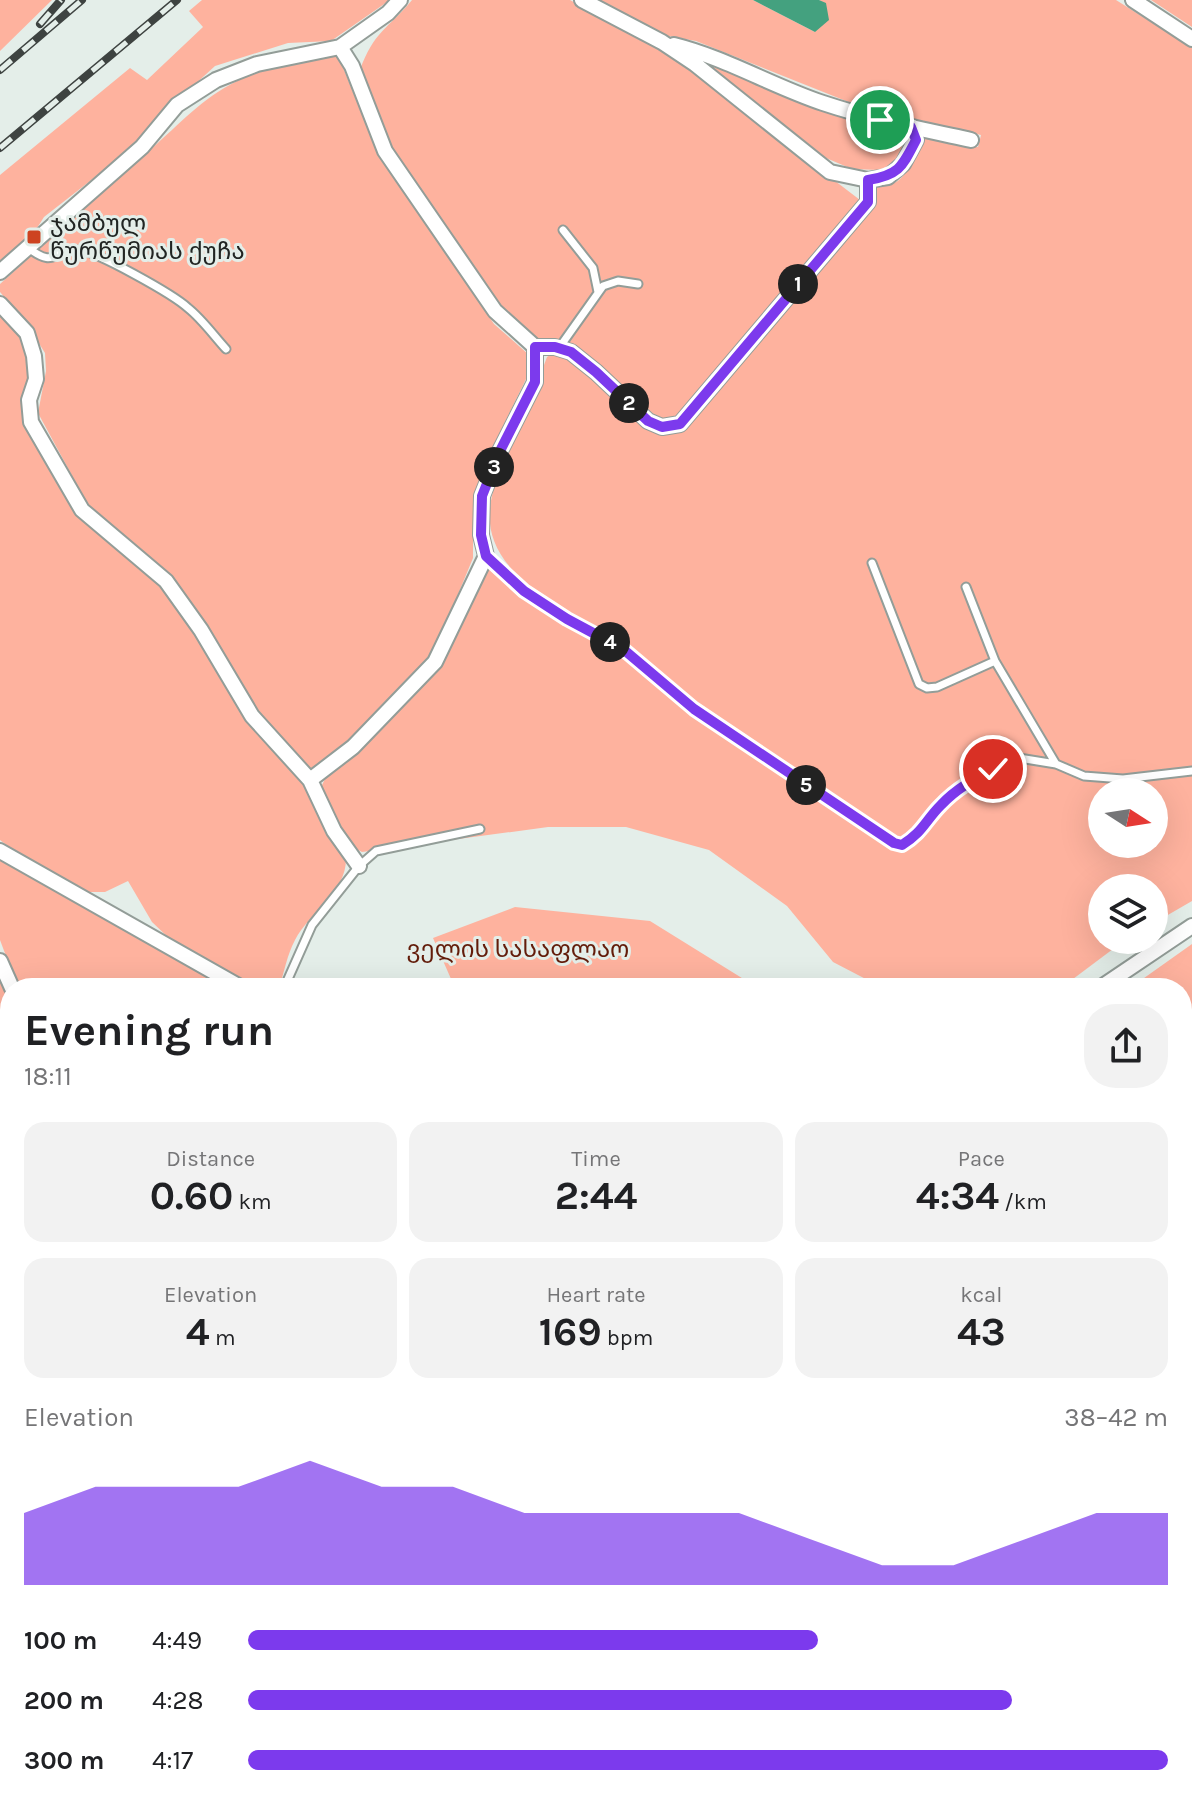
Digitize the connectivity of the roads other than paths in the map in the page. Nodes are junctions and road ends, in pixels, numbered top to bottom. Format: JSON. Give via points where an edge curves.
{"nodes":[{"id":1,"x":400,"y":0,"type":"edge"},
{"id":2,"x":582,"y":0,"type":"edge"},
{"id":3,"x":1133,"y":0,"type":"edge"},
{"id":4,"x":1192,"y":39,"type":"edge"},
{"id":5,"x":662,"y":42,"type":"junction"},
{"id":6,"x":340,"y":47,"type":"junction"},
{"id":7,"x":911,"y":127,"type":"junction"},
{"id":8,"x":971,"y":140,"type":"dead end"},
{"id":9,"x":868,"y":180,"type":"junction"},
{"id":10,"x":563,"y":230,"type":"dead end"},
{"id":11,"x":27,"y":247,"type":"junction"},
{"id":12,"x":0,"y":272,"type":"edge"},
{"id":13,"x":638,"y":284,"type":"dead end"},
{"id":14,"x":598,"y":292,"type":"junction"},
{"id":15,"x":0,"y":304,"type":"edge"},
{"id":16,"x":535,"y":347,"type":"junction"},
{"id":17,"x":559,"y":348,"type":"junction"},
{"id":18,"x":226,"y":349,"type":"dead end"},
{"id":19,"x":486,"y":556,"type":"junction"},
{"id":20,"x":872,"y":563,"type":"dead end"},
{"id":21,"x":966,"y":587,"type":"dead end"},
{"id":22,"x":995,"y":661,"type":"junction"},
{"id":23,"x":1056,"y":764,"type":"junction"},
{"id":24,"x":1192,"y":771,"type":"edge"},
{"id":25,"x":310,"y":780,"type":"junction"},
{"id":26,"x":480,"y":829,"type":"dead end"},
{"id":27,"x":0,"y":851,"type":"edge"},
{"id":28,"x":359,"y":866,"type":"junction"},
{"id":29,"x":1192,"y":926,"type":"edge"},
{"id":30,"x":225,"y":978,"type":"edge"},
{"id":31,"x":288,"y":978,"type":"edge"},
{"id":32,"x":1115,"y":978,"type":"edge"}],
"edges":[{"from":1,"to":6,"type":"street"},
{"from":2,"to":5,"type":"street"},
{"from":3,"to":4,"type":"street"},
{"from":5,"to":7,"type":"street","via":[[701,51],[821,102]]},
{"from":5,"to":9,"type":"street","via":[[830,172]]},
{"from":6,"to":11,"type":"street","via":[[257,64],[216,80],[177,105],[142,147]]},
{"from":6,"to":16,"type":"street","via":[[385,151],[495,311]]},
{"from":7,"to":8,"type":"street"},
{"from":7,"to":9,"type":"street","via":[[916,140],[903,164],[888,177]]},
{"from":9,"to":17,"type":"street","via":[[868,202],[680,424],[662,427],[648,421],[596,372]]},
{"from":10,"to":14,"type":"lane","via":[[593,268]]},
{"from":11,"to":12,"type":"street"},
{"from":11,"to":18,"type":"lane","via":[[51,259],[79,250],[100,256],[187,307]]},
{"from":13,"to":14,"type":"lane","via":[[618,281]]},
{"from":14,"to":17,"type":"lane"},
{"from":15,"to":25,"type":"street","via":[[27,333],[34,356],[31,422],[82,510],[166,581],[252,716]]},
{"from":16,"to":17,"type":"street"},
{"from":16,"to":19,"type":"street","via":[[535,382],[482,496]]},
{"from":19,"to":23,"type":"lane","via":[[524,591],[623,649],[694,709],[894,843],[902,845],[919,834],[940,805],[993,769],[1019,758]]},
{"from":19,"to":25,"type":"street","via":[[435,662],[353,747]]},
{"from":20,"to":22,"type":"lane","via":[[919,684],[937,687]]},
{"from":21,"to":22,"type":"lane"},
{"from":22,"to":23,"type":"lane"},
{"from":23,"to":24,"type":"lane","via":[[1084,776],[1123,779]]},
{"from":25,"to":28,"type":"street","via":[[334,831]]},
{"from":26,"to":28,"type":"lane","via":[[376,851]]},
{"from":27,"to":30,"type":"street"},
{"from":28,"to":31,"type":"lane","via":[[312,925]]},
{"from":29,"to":32,"type":"street"}]}
